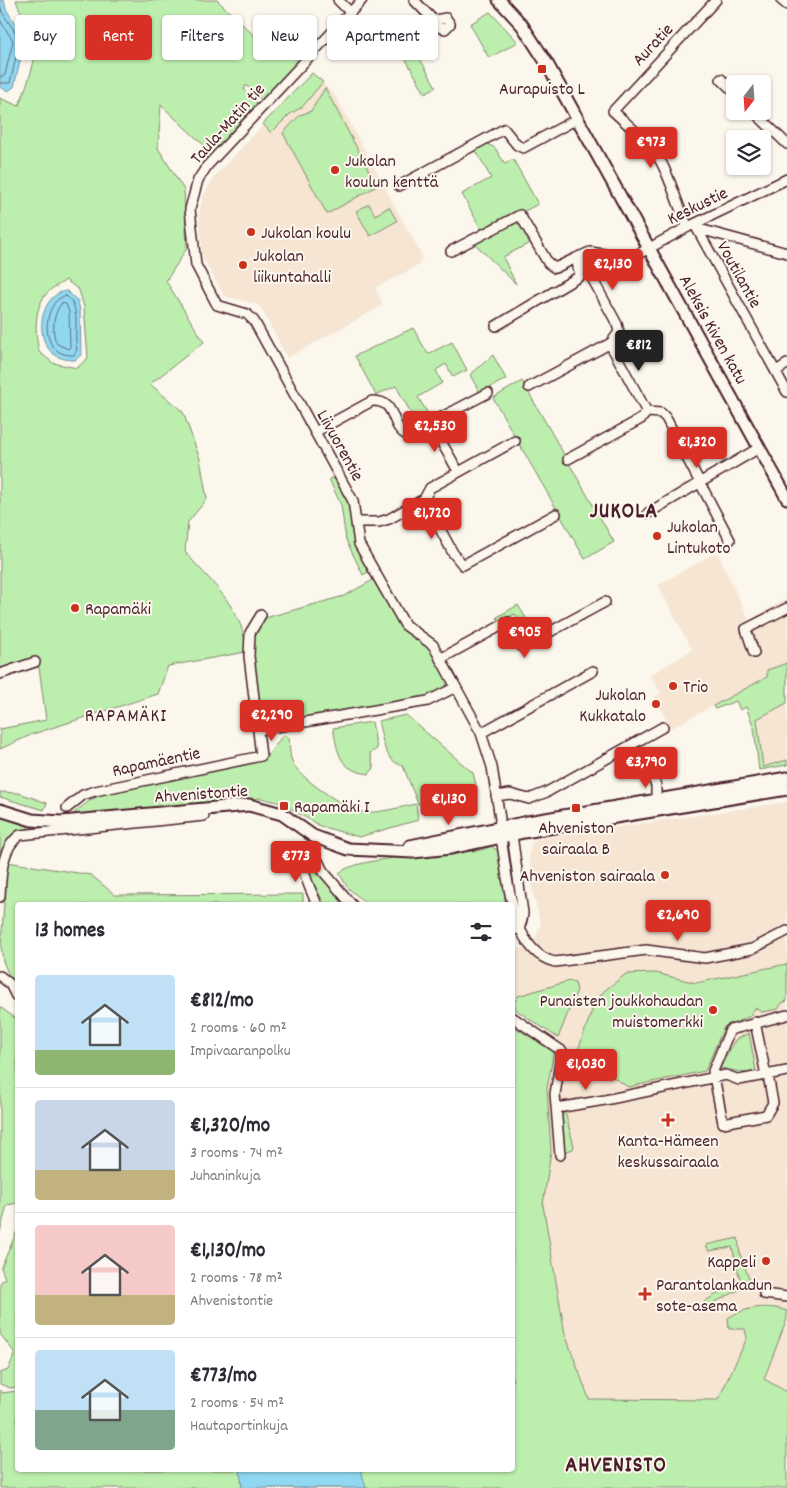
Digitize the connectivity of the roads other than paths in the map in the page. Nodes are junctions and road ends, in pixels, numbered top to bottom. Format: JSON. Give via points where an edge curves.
{"nodes":[{"id":1,"x":338,"y":0,"type":"edge"},
{"id":2,"x":362,"y":0,"type":"edge"},
{"id":3,"x":414,"y":0,"type":"edge"},
{"id":4,"x":499,"y":0,"type":"edge"},
{"id":5,"x":716,"y":0,"type":"edge"},
{"id":6,"x":782,"y":0,"type":"edge"},
{"id":7,"x":787,"y":5,"type":"edge"},
{"id":8,"x":350,"y":12,"type":"junction"},
{"id":9,"x":430,"y":15,"type":"edge"},
{"id":10,"x":721,"y":80,"type":"dead end"},
{"id":11,"x":726,"y":85,"type":"edge"},
{"id":12,"x":613,"y":110,"type":"joint"},
{"id":13,"x":578,"y":119,"type":"junction"},
{"id":14,"x":762,"y":120,"type":"edge"},
{"id":15,"x":787,"y":144,"type":"edge"},
{"id":16,"x":787,"y":179,"type":"edge"},
{"id":17,"x":399,"y":186,"type":"dead end"},
{"id":18,"x":691,"y":226,"type":"junction"},
{"id":19,"x":194,"y":238,"type":"joint"},
{"id":20,"x":649,"y":249,"type":"junction"},
{"id":21,"x":451,"y":251,"type":"dead end"},
{"id":22,"x":787,"y":253,"type":"edge"},
{"id":23,"x":578,"y":257,"type":"junction"},
{"id":24,"x":496,"y":326,"type":"dead end"},
{"id":25,"x":610,"y":344,"type":"junction"},
{"id":26,"x":787,"y":364,"type":"edge"},
{"id":27,"x":776,"y":371,"type":"junction"},
{"id":28,"x":529,"y":387,"type":"dead end"},
{"id":29,"x":787,"y":392,"type":"edge"},
{"id":30,"x":488,"y":393,"type":"dead end"},
{"id":31,"x":647,"y":412,"type":"junction"},
{"id":32,"x":431,"y":424,"type":"junction"},
{"id":33,"x":315,"y":432,"type":"junction"},
{"id":34,"x":515,"y":441,"type":"dead end"},
{"id":35,"x":759,"y":448,"type":"junction"},
{"id":36,"x":568,"y":459,"type":"dead end"},
{"id":37,"x":458,"y":471,"type":"junction"},
{"id":38,"x":700,"y":481,"type":"junction"},
{"id":39,"x":787,"y":498,"type":"edge"},
{"id":40,"x":424,"y":500,"type":"junction"},
{"id":41,"x":648,"y":513,"type":"dead end"},
{"id":42,"x":556,"y":514,"type":"dead end"},
{"id":43,"x":357,"y":522,"type":"junction"},
{"id":44,"x":730,"y":540,"type":"dead end"},
{"id":45,"x":605,"y":602,"type":"dead end"},
{"id":46,"x":787,"y":608,"type":"edge"},
{"id":47,"x":261,"y":615,"type":"dead end"},
{"id":48,"x":754,"y":653,"type":"dead end"},
{"id":49,"x":440,"y":659,"type":"junction"},
{"id":50,"x":35,"y":662,"type":"dead end"},
{"id":51,"x":592,"y":671,"type":"dead end"},
{"id":52,"x":0,"y":674,"type":"edge"},
{"id":53,"x":456,"y":687,"type":"junction"},
{"id":54,"x":663,"y":727,"type":"dead end"},
{"id":55,"x":258,"y":730,"type":"junction"},
{"id":56,"x":481,"y":733,"type":"junction"},
{"id":57,"x":639,"y":753,"type":"dead end"},
{"id":58,"x":787,"y":778,"type":"edge"},
{"id":59,"x":787,"y":789,"type":"edge"},
{"id":60,"x":496,"y":796,"type":"junction"},
{"id":61,"x":656,"y":805,"type":"junction"},
{"id":62,"x":67,"y":808,"type":"dead end"},
{"id":63,"x":0,"y":810,"type":"edge"},
{"id":64,"x":204,"y":816,"type":"dead end"},
{"id":65,"x":504,"y":829,"type":"junction"},
{"id":66,"x":0,"y":897,"type":"edge"},
{"id":67,"x":317,"y":902,"type":"edge"},
{"id":68,"x":349,"y":902,"type":"edge"},
{"id":69,"x":516,"y":929,"type":"edge"},
{"id":70,"x":787,"y":931,"type":"edge"},
{"id":71,"x":0,"y":976,"type":"edge"},
{"id":72,"x":15,"y":994,"type":"edge"},
{"id":73,"x":787,"y":1015,"type":"edge"},
{"id":74,"x":515,"y":1019,"type":"edge"},
{"id":75,"x":755,"y":1022,"type":"junction"},
{"id":76,"x":787,"y":1071,"type":"edge"},
{"id":77,"x":767,"y":1075,"type":"junction"},
{"id":78,"x":713,"y":1078,"type":"junction"},
{"id":79,"x":557,"y":1108,"type":"junction"},
{"id":80,"x":560,"y":1155,"type":"dead end"},
{"id":81,"x":764,"y":1294,"type":"dead end"},
{"id":82,"x":787,"y":1297,"type":"edge"}],
"edges":[{"from":1,"to":8,"type":"street"},
{"from":2,"to":8,"type":"street","name":"Taula-Matin tie"},
{"from":3,"to":9,"type":"street"},
{"from":4,"to":13,"type":"main road","name":"Aleksis Kiven katu","via":[[532,39]]},
{"from":5,"to":12,"type":"street","name":"Auratie"},
{"from":6,"to":7,"type":"street"},
{"from":8,"to":19,"type":"street","name":"Taula-Matin tie","via":[[203,171],[190,209]]},
{"from":10,"to":11,"type":"street"},
{"from":12,"to":18,"type":"street","name":"Voutilantie","via":[[651,147],[677,205]]},
{"from":13,"to":17,"type":"street","via":[[523,148],[504,129]]},
{"from":13,"to":20,"type":"main road","name":"Aleksis Kiven katu"},
{"from":14,"to":15,"type":"street"},
{"from":16,"to":18,"type":"street","name":"Keskustie"},
{"from":18,"to":20,"type":"street","name":"Keskustie"},
{"from":18,"to":22,"type":"street"},
{"from":18,"to":27,"type":"street","name":"Voutilantie"},
{"from":19,"to":33,"type":"street","name":"Liivuorentie","via":[[196,265],[213,298],[221,308],[247,314],[254,321]]},
{"from":20,"to":23,"type":"street","name":"Keskustie","via":[[631,258],[590,252]]},
{"from":20,"to":35,"type":"main road","name":"Aleksis Kiven katu"},
{"from":21,"to":23,"type":"street","name":"Keskustie","via":[[520,214],[548,263],[555,268],[560,267]]},
{"from":23,"to":24,"type":"street","via":[[580,276]]},
{"from":23,"to":25,"type":"street","via":[[617,324],[619,332]]},
{"from":25,"to":28,"type":"street"},
{"from":25,"to":31,"type":"street"},
{"from":26,"to":27,"type":"street"},
{"from":27,"to":29,"type":"street","name":"Voutilantie"},
{"from":30,"to":32,"type":"street"},
{"from":31,"to":36,"type":"street","via":[[641,419]]},
{"from":31,"to":38,"type":"street","via":[[661,413],[666,418]]},
{"from":32,"to":33,"type":"street","via":[[407,435],[402,432],[387,404],[380,400],[372,401]]},
{"from":32,"to":37,"type":"street"},
{"from":33,"to":43,"type":"street","name":"Liivuorentie","via":[[353,501]]},
{"from":34,"to":37,"type":"street"},
{"from":35,"to":38,"type":"street"},
{"from":35,"to":39,"type":"main road","name":"Aleksis Kiven katu"},
{"from":37,"to":40,"type":"street","via":[[430,488]]},
{"from":38,"to":41,"type":"street"},
{"from":38,"to":44,"type":"street"},
{"from":40,"to":42,"type":"street","via":[[463,565]]},
{"from":40,"to":43,"type":"street","via":[[379,522]]},
{"from":43,"to":49,"type":"street","name":"Liivuorentie","via":[[359,544],[402,622],[431,642]]},
{"from":45,"to":49,"type":"street","via":[[522,647],[508,622]]},
{"from":46,"to":48,"type":"street","via":[[746,630]]},
{"from":47,"to":55,"type":"street","name":"Rapamäentie","via":[[250,633],[249,656]]},
{"from":49,"to":53,"type":"street","name":"Liivuorentie"},
{"from":50,"to":52,"type":"street"},
{"from":51,"to":56,"type":"street"},
{"from":53,"to":55,"type":"street","via":[[428,701]]},
{"from":53,"to":56,"type":"street","name":"Liivuorentie"},
{"from":54,"to":60,"type":"street","via":[[547,792],[529,799],[510,794]]},
{"from":55,"to":62,"type":"street","name":"Rapamäentie","via":[[260,756],[95,791],[83,795]]},
{"from":56,"to":60,"type":"street","name":"Liivuorentie","via":[[490,755]]},
{"from":57,"to":61,"type":"street","via":[[656,786]]},
{"from":58,"to":61,"type":"main road","name":"Ahvenistontie"},
{"from":59,"to":61,"type":"main road","name":"Ahvenistontie"},
{"from":60,"to":65,"type":"street","name":"Liivuorentie"},
{"from":61,"to":65,"type":"main road","name":"Ahvenistontie"},
{"from":63,"to":65,"type":"main road","name":"Ahvenistontie","via":[[32,820],[62,822],[249,806],[282,814],[313,836],[348,849],[413,852],[451,848]]},
{"from":64,"to":66,"type":"street","via":[[20,835],[14,840],[3,863]]},
{"from":65,"to":69,"type":"street","name":"Liivuorentie","via":[[523,914]]},
{"from":67,"to":68,"type":"street","via":[[304,870],[304,856],[308,850],[314,853],[323,871]]},
{"from":69,"to":70,"type":"street","via":[[536,954],[555,962],[646,950],[705,958],[752,949]]},
{"from":71,"to":72,"type":"street","via":[[10,984]]},
{"from":73,"to":75,"type":"street"},
{"from":74,"to":79,"type":"street","via":[[562,1051],[557,1077]]},
{"from":75,"to":77,"type":"street"},
{"from":75,"to":78,"type":"street","via":[[730,1030]]},
{"from":76,"to":77,"type":"street"},
{"from":77,"to":78,"type":"street","via":[[739,1080],[726,1075]]},
{"from":77,"to":78,"type":"street","via":[[773,1103],[766,1115],[723,1123]]},
{"from":78,"to":79,"type":"street"},
{"from":79,"to":80,"type":"street"},
{"from":81,"to":82,"type":"street"}]}
